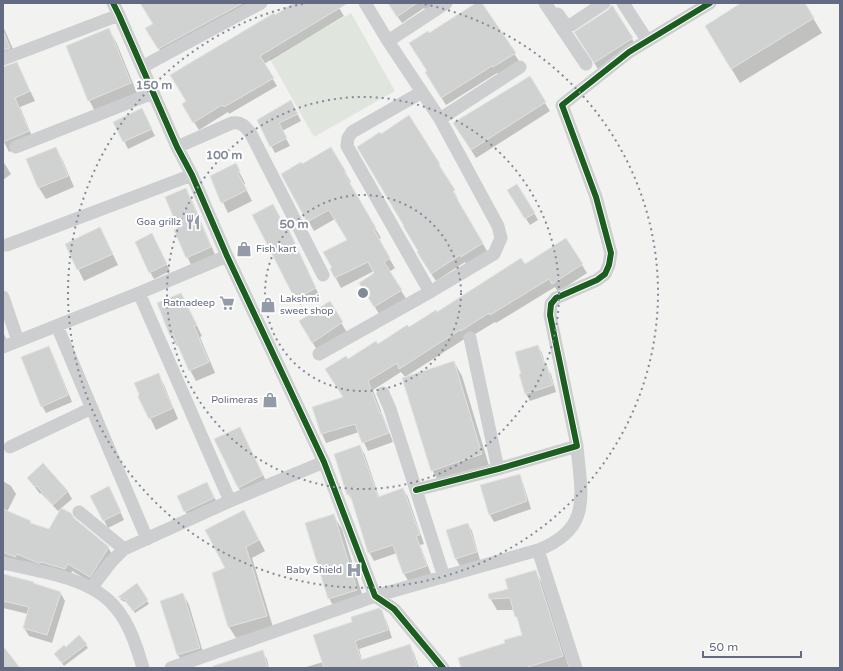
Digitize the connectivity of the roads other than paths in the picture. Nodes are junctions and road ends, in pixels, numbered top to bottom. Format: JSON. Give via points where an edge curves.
{"nodes":[{"id":1,"x":113,"y":3,"type":"edge"},
{"id":2,"x":261,"y":3,"type":"edge"},
{"id":3,"x":365,"y":3,"type":"edge"},
{"id":4,"x":446,"y":3,"type":"edge"},
{"id":5,"x":545,"y":3,"type":"edge"},
{"id":6,"x":551,"y":3,"type":"edge"},
{"id":7,"x":604,"y":3,"type":"edge"},
{"id":8,"x":623,"y":3,"type":"edge"},
{"id":9,"x":710,"y":3,"type":"edge"},
{"id":10,"x":119,"y":15,"type":"junction"},
{"id":11,"x":647,"y":40,"type":"junction"},
{"id":12,"x":388,"y":41,"type":"junction"},
{"id":13,"x":3,"y":59,"type":"edge"},
{"id":14,"x":586,"y":64,"type":"dead end"},
{"id":15,"x":142,"y":67,"type":"junction"},
{"id":16,"x":520,"y":67,"type":"dead end"},
{"id":17,"x":422,"y":92,"type":"junction"},
{"id":18,"x":153,"y":94,"type":"junction"},
{"id":19,"x":440,"y":119,"type":"junction"},
{"id":20,"x":16,"y":147,"type":"dead end"},
{"id":21,"x":177,"y":147,"type":"junction"},
{"id":22,"x":192,"y":175,"type":"junction"},
{"id":23,"x":4,"y":245,"type":"edge"},
{"id":24,"x":227,"y":256,"type":"junction"},
{"id":25,"x":323,"y":275,"type":"dead end"},
{"id":26,"x":430,"y":292,"type":"junction"},
{"id":27,"x":139,"y":293,"type":"junction"},
{"id":28,"x":3,"y":297,"type":"edge"},
{"id":29,"x":57,"y":326,"type":"junction"},
{"id":30,"x":470,"y":338,"type":"dead end"},
{"id":31,"x":18,"y":341,"type":"junction"},
{"id":32,"x":3,"y":347,"type":"edge"},
{"id":33,"x":319,"y":354,"type":"dead end"},
{"id":34,"x":383,"y":393,"type":"dead end"},
{"id":35,"x":92,"y":408,"type":"junction"},
{"id":36,"x":577,"y":446,"type":"junction"},
{"id":37,"x":10,"y":447,"type":"dead end"},
{"id":38,"x":324,"y":462,"type":"junction"},
{"id":39,"x":498,"y":469,"type":"junction"},
{"id":40,"x":416,"y":490,"type":"junction"},
{"id":41,"x":230,"y":501,"type":"junction"},
{"id":42,"x":79,"y":512,"type":"dead end"},
{"id":43,"x":147,"y":539,"type":"junction"},
{"id":44,"x":124,"y":549,"type":"junction"},
{"id":45,"x":538,"y":550,"type":"junction"},
{"id":46,"x":3,"y":563,"type":"edge"},
{"id":47,"x":444,"y":578,"type":"junction"},
{"id":48,"x":92,"y":587,"type":"junction"},
{"id":49,"x":375,"y":596,"type":"junction"},
{"id":50,"x":192,"y":664,"type":"edge"},
{"id":51,"x":440,"y":667,"type":"edge"},
{"id":52,"x":574,"y":667,"type":"edge"},
{"id":53,"x":144,"y":668,"type":"edge"},
{"id":54,"x":171,"y":668,"type":"edge"}],
"edges":[{"from":1,"to":10,"type":"street"},
{"from":2,"to":15,"type":"street"},
{"from":3,"to":12,"type":"street"},
{"from":4,"to":12,"type":"street"},
{"from":5,"to":14,"type":"street"},
{"from":6,"to":7,"type":"street","via":[[564,23],[571,25]]},
{"from":8,"to":11,"type":"street"},
{"from":9,"to":11,"type":"street"},
{"from":10,"to":13,"type":"street"},
{"from":10,"to":15,"type":"street"},
{"from":11,"to":36,"type":"street","via":[[562,105],[596,197],[611,253],[605,274],[556,298],[551,304],[550,315]]},
{"from":12,"to":17,"type":"street"},
{"from":15,"to":18,"type":"street"},
{"from":16,"to":19,"type":"street"},
{"from":17,"to":19,"type":"street"},
{"from":17,"to":26,"type":"street","via":[[352,132],[347,146]]},
{"from":18,"to":20,"type":"street"},
{"from":18,"to":21,"type":"street"},
{"from":19,"to":26,"type":"street","via":[[498,226],[501,238],[494,254]]},
{"from":21,"to":22,"type":"street"},
{"from":21,"to":25,"type":"street","via":[[232,123],[240,122],[246,126]]},
{"from":22,"to":23,"type":"street"},
{"from":22,"to":24,"type":"street"},
{"from":24,"to":27,"type":"street"},
{"from":24,"to":38,"type":"street"},
{"from":26,"to":33,"type":"street"},
{"from":27,"to":29,"type":"street"},
{"from":27,"to":41,"type":"street"},
{"from":28,"to":31,"type":"street"},
{"from":29,"to":31,"type":"street"},
{"from":29,"to":35,"type":"street"},
{"from":30,"to":39,"type":"street"},
{"from":31,"to":32,"type":"street"},
{"from":34,"to":40,"type":"street"},
{"from":35,"to":37,"type":"street"},
{"from":35,"to":43,"type":"street"},
{"from":36,"to":39,"type":"street"},
{"from":36,"to":45,"type":"street","via":[[581,499],[579,516],[565,536]]},
{"from":38,"to":41,"type":"street"},
{"from":38,"to":49,"type":"street"},
{"from":39,"to":40,"type":"street"},
{"from":40,"to":47,"type":"street"},
{"from":41,"to":43,"type":"street"},
{"from":42,"to":44,"type":"street"},
{"from":43,"to":44,"type":"street"},
{"from":44,"to":48,"type":"street"},
{"from":45,"to":47,"type":"street"},
{"from":45,"to":52,"type":"street"},
{"from":46,"to":48,"type":"street"},
{"from":47,"to":49,"type":"street"},
{"from":48,"to":53,"type":"street","via":[[116,608]]},
{"from":49,"to":50,"type":"street"},
{"from":49,"to":51,"type":"street","via":[[394,609]]},
{"from":50,"to":54,"type":"street"}]}
